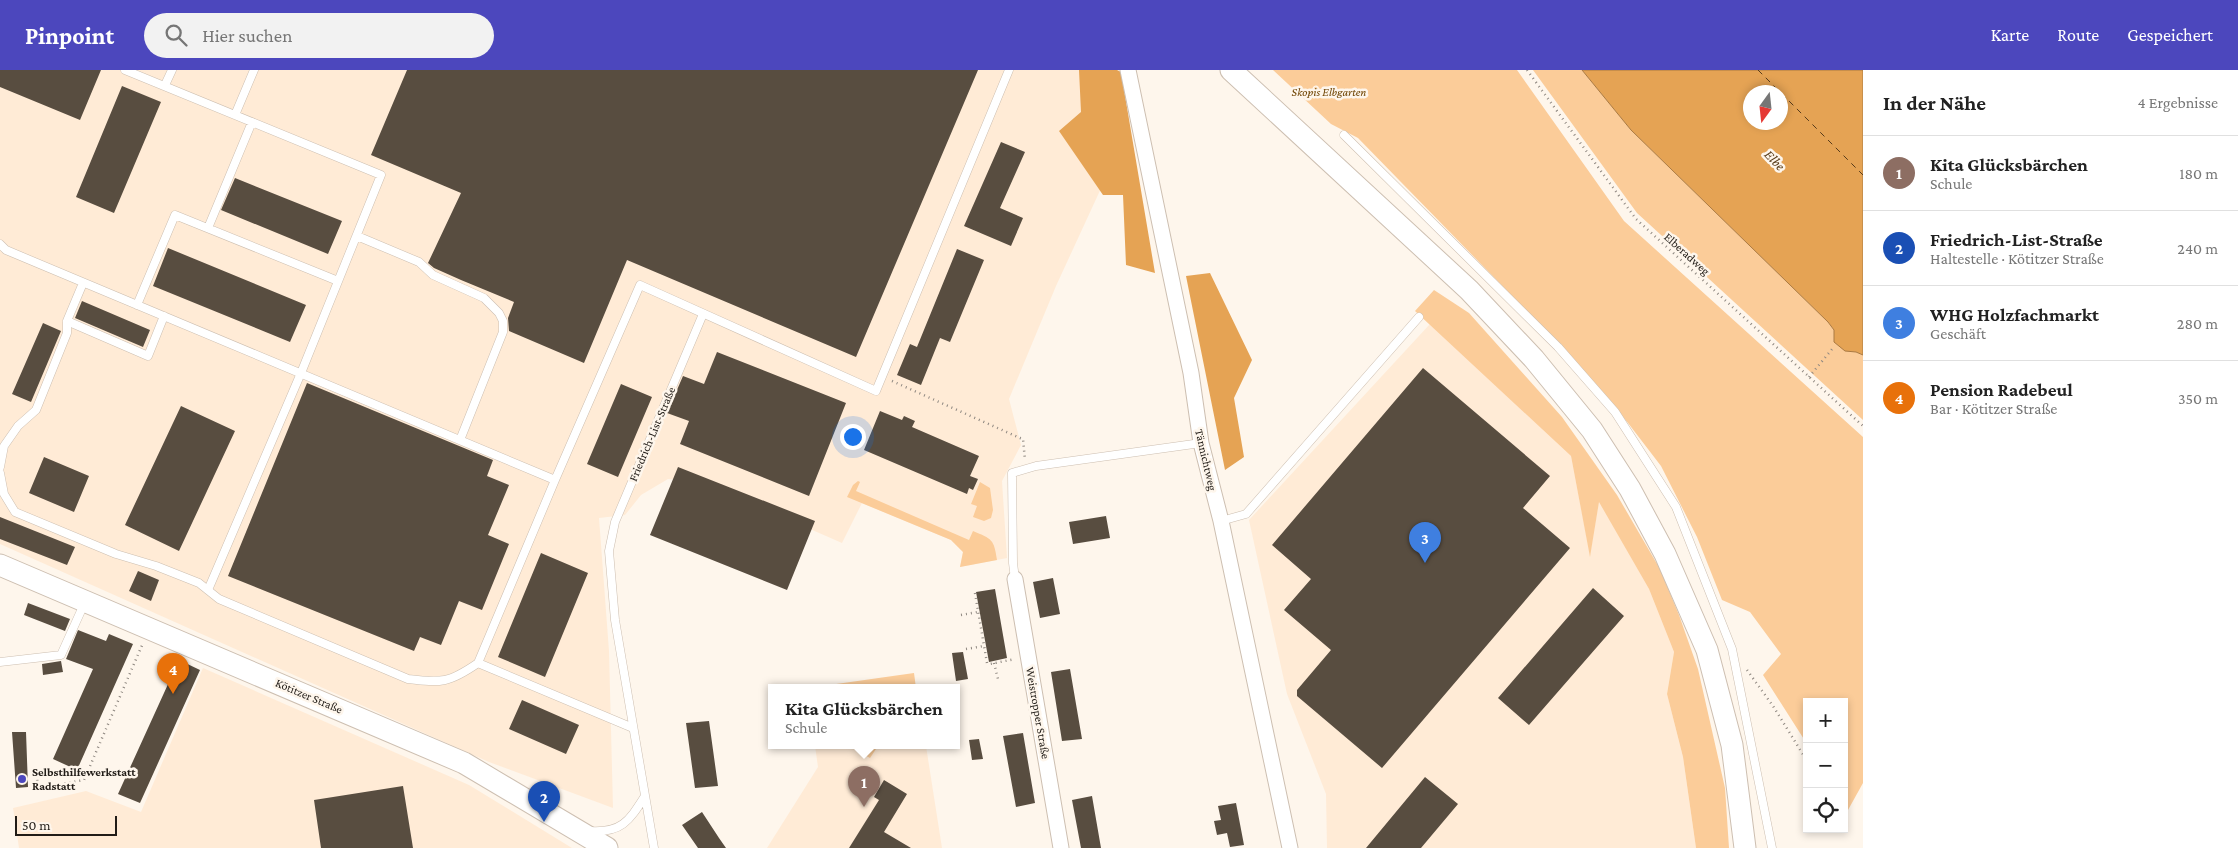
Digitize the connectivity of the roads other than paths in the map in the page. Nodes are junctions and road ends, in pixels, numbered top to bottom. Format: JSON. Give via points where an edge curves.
{"nodes":[{"id":1,"x":125,"y":70,"type":"edge"},
{"id":2,"x":172,"y":70,"type":"edge"},
{"id":3,"x":254,"y":70,"type":"edge"},
{"id":4,"x":1009,"y":70,"type":"edge"},
{"id":5,"x":1128,"y":70,"type":"edge"},
{"id":6,"x":1231,"y":70,"type":"edge"},
{"id":7,"x":166,"y":85,"type":"junction"},
{"id":8,"x":235,"y":115,"type":"junction"},
{"id":9,"x":252,"y":122,"type":"junction"},
{"id":10,"x":1344,"y":135,"type":"dead end"},
{"id":11,"x":208,"y":228,"type":"junction"},
{"id":12,"x":357,"y":236,"type":"junction"},
{"id":13,"x":0,"y":244,"type":"edge"},
{"id":14,"x":338,"y":281,"type":"junction"},
{"id":15,"x":83,"y":282,"type":"junction"},
{"id":16,"x":136,"y":305,"type":"junction"},
{"id":17,"x":704,"y":314,"type":"junction"},
{"id":18,"x":164,"y":316,"type":"junction"},
{"id":19,"x":1419,"y":317,"type":"dead end"},
{"id":20,"x":67,"y":320,"type":"junction"},
{"id":21,"x":301,"y":374,"type":"junction"},
{"id":22,"x":460,"y":440,"type":"junction"},
{"id":23,"x":1200,"y":442,"type":"junction"},
{"id":24,"x":0,"y":467,"type":"edge"},
{"id":25,"x":0,"y":472,"type":"edge"},
{"id":26,"x":556,"y":480,"type":"junction"},
{"id":27,"x":1221,"y":522,"type":"junction"},
{"id":28,"x":0,"y":565,"type":"edge"},
{"id":29,"x":1015,"y":579,"type":"joint"},
{"id":30,"x":208,"y":590,"type":"junction"},
{"id":31,"x":85,"y":600,"type":"junction"},
{"id":32,"x":0,"y":662,"type":"edge"},
{"id":33,"x":478,"y":663,"type":"junction"},
{"id":34,"x":633,"y":728,"type":"junction"},
{"id":35,"x":645,"y":796,"type":"junction"},
{"id":36,"x":577,"y":830,"type":"junction"},
{"id":37,"x":607,"y":848,"type":"edge"},
{"id":38,"x":654,"y":848,"type":"edge"},
{"id":39,"x":1060,"y":848,"type":"edge"},
{"id":40,"x":1290,"y":848,"type":"edge"},
{"id":41,"x":1745,"y":848,"type":"edge"},
{"id":42,"x":1772,"y":848,"type":"edge"}],
"edges":[{"from":1,"to":7,"type":"lane"},
{"from":2,"to":7,"type":"lane"},
{"from":3,"to":8,"type":"lane"},
{"from":4,"to":17,"type":"lane","via":[[876,391]]},
{"from":5,"to":23,"type":"street","name":"Tännichtweg","via":[[1190,373]]},
{"from":6,"to":41,"type":"main road","via":[[1469,290],[1534,359],[1592,430],[1630,489],[1665,554],[1707,650],[1732,745]]},
{"from":7,"to":8,"type":"lane"},
{"from":8,"to":9,"type":"lane"},
{"from":9,"to":11,"type":"lane"},
{"from":9,"to":12,"type":"lane","via":[[381,175]]},
{"from":10,"to":42,"type":"lane","via":[[1558,347],[1615,412],[1676,507],[1732,649]]},
{"from":11,"to":14,"type":"lane"},
{"from":11,"to":16,"type":"lane","via":[[175,215]]},
{"from":12,"to":14,"type":"lane"},
{"from":12,"to":22,"type":"lane","via":[[419,262],[434,275],[484,298],[500,313],[503,332]]},
{"from":13,"to":15,"type":"lane","via":[[6,250]]},
{"from":14,"to":21,"type":"lane"},
{"from":15,"to":16,"type":"lane"},
{"from":15,"to":20,"type":"lane"},
{"from":16,"to":18,"type":"lane"},
{"from":17,"to":26,"type":"lane","via":[[640,285]]},
{"from":17,"to":34,"type":"lane","name":"Friedrich-List-Straße","via":[[615,522],[609,551],[618,637]]},
{"from":18,"to":20,"type":"lane","via":[[148,356]]},
{"from":18,"to":21,"type":"lane"},
{"from":19,"to":27,"type":"lane","via":[[1246,514]]},
{"from":20,"to":24,"type":"lane","via":[[68,333],[36,410],[18,426],[4,446]]},
{"from":21,"to":22,"type":"lane"},
{"from":21,"to":30,"type":"lane"},
{"from":22,"to":26,"type":"lane"},
{"from":23,"to":27,"type":"street","name":"Tännichtweg"},
{"from":23,"to":29,"type":"lane","via":[[1012,473],[1012,563]]},
{"from":25,"to":30,"type":"lane","via":[[4,494],[15,512],[116,554],[199,583]]},
{"from":26,"to":33,"type":"lane"},
{"from":27,"to":40,"type":"street","name":"Tännichtweg"},
{"from":28,"to":31,"type":"main road","name":"Kötitzer Straße"},
{"from":29,"to":39,"type":"street","name":"Weistropper Straße"},
{"from":30,"to":33,"type":"lane","via":[[219,599],[408,679],[437,682],[457,678]]},
{"from":31,"to":32,"type":"lane","via":[[61,655]]},
{"from":31,"to":36,"type":"main road","name":"Kötitzer Straße","via":[[464,763]]},
{"from":33,"to":34,"type":"lane"},
{"from":34,"to":35,"type":"lane","name":"Friedrich-List-Straße"},
{"from":35,"to":36,"type":"lane","via":[[631,819],[619,828],[606,832]]},
{"from":35,"to":38,"type":"lane","name":"Friedrich-List-Straße"},
{"from":36,"to":37,"type":"main road","name":"Kötitzer Straße"}]}
